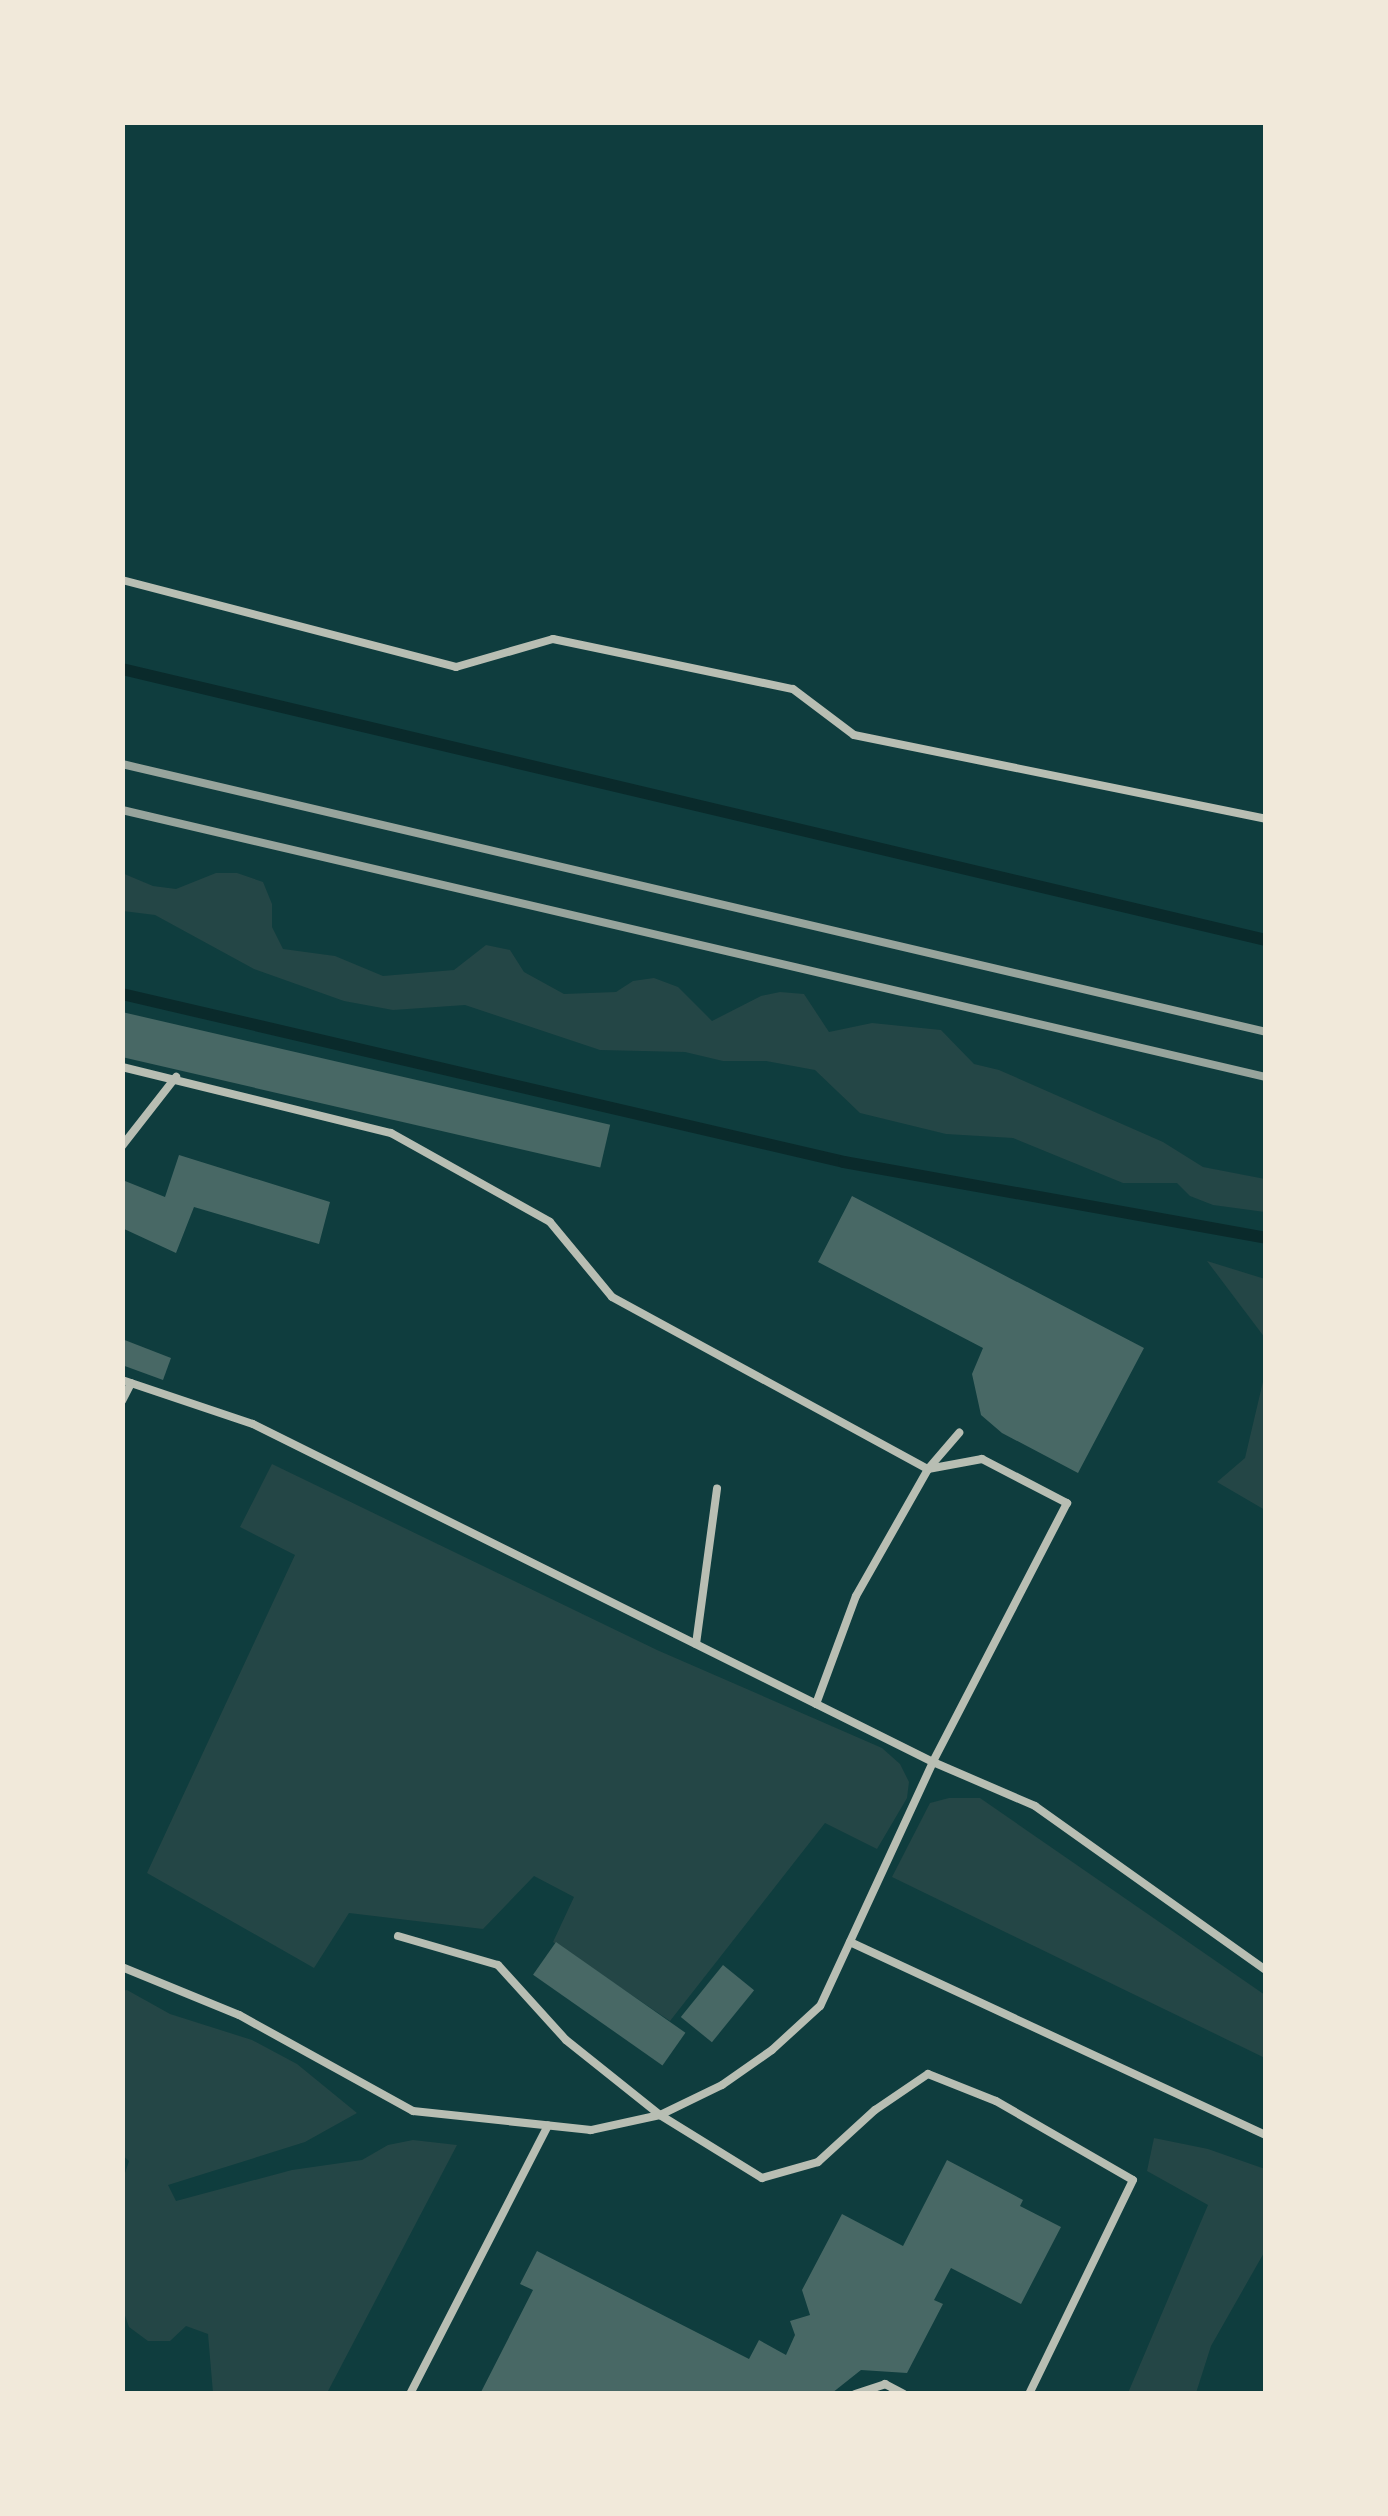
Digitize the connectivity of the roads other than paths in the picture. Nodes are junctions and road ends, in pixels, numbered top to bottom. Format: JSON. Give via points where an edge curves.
{"nodes":[{"id":1,"x":122,"y":580,"type":"edge"},
{"id":2,"x":1266,"y":819,"type":"edge"},
{"id":3,"x":122,"y":1067,"type":"edge"},
{"id":4,"x":176,"y":1077,"type":"junction"},
{"id":5,"x":122,"y":1146,"type":"edge"},
{"id":6,"x":127,"y":1381,"type":"edge"},
{"id":7,"x":122,"y":1401,"type":"edge"},
{"id":8,"x":960,"y":1433,"type":"dead end"},
{"id":9,"x":928,"y":1469,"type":"junction"},
{"id":10,"x":717,"y":1488,"type":"dead end"},
{"id":11,"x":696,"y":1644,"type":"junction"},
{"id":12,"x":816,"y":1704,"type":"junction"},
{"id":13,"x":932,"y":1762,"type":"junction"},
{"id":14,"x":398,"y":1936,"type":"dead end"},
{"id":15,"x":850,"y":1942,"type":"junction"},
{"id":16,"x":122,"y":1966,"type":"edge"},
{"id":17,"x":1266,"y":1970,"type":"edge"},
{"id":18,"x":660,"y":2115,"type":"junction"},
{"id":19,"x":548,"y":2125,"type":"junction"},
{"id":20,"x":1266,"y":2135,"type":"edge"},
{"id":21,"x":410,"y":2394,"type":"edge"},
{"id":22,"x":855,"y":2394,"type":"edge"},
{"id":23,"x":904,"y":2394,"type":"edge"},
{"id":24,"x":1029,"y":2394,"type":"edge"}],
"edges":[{"from":1,"to":2,"type":"lane","via":[[456,667],[553,639],[792,689],[854,734]]},
{"from":3,"to":4,"type":"lane"},
{"from":4,"to":5,"type":"lane"},
{"from":4,"to":9,"type":"lane","via":[[390,1132],[550,1222],[612,1297]]},
{"from":6,"to":7,"type":"lane"},
{"from":6,"to":11,"type":"lane","via":[[253,1424]]},
{"from":8,"to":9,"type":"lane"},
{"from":9,"to":12,"type":"lane","via":[[856,1596]]},
{"from":9,"to":13,"type":"lane","via":[[982,1460],[1066,1503]]},
{"from":10,"to":11,"type":"lane"},
{"from":11,"to":12,"type":"lane"},
{"from":12,"to":13,"type":"lane"},
{"from":13,"to":15,"type":"lane"},
{"from":13,"to":17,"type":"lane","via":[[1035,1806]]},
{"from":14,"to":18,"type":"lane","via":[[498,1965],[566,2040]]},
{"from":15,"to":18,"type":"lane","via":[[820,2006],[772,2050],[722,2085]]},
{"from":15,"to":20,"type":"lane"},
{"from":16,"to":19,"type":"lane","via":[[239,2015],[413,2111]]},
{"from":18,"to":19,"type":"lane","via":[[591,2130]]},
{"from":18,"to":24,"type":"lane","via":[[762,2178],[818,2162],[874,2110],[928,2074],[996,2101],[1133,2180]]},
{"from":19,"to":21,"type":"lane"},
{"from":22,"to":23,"type":"lane","via":[[884,2384]]}]}
